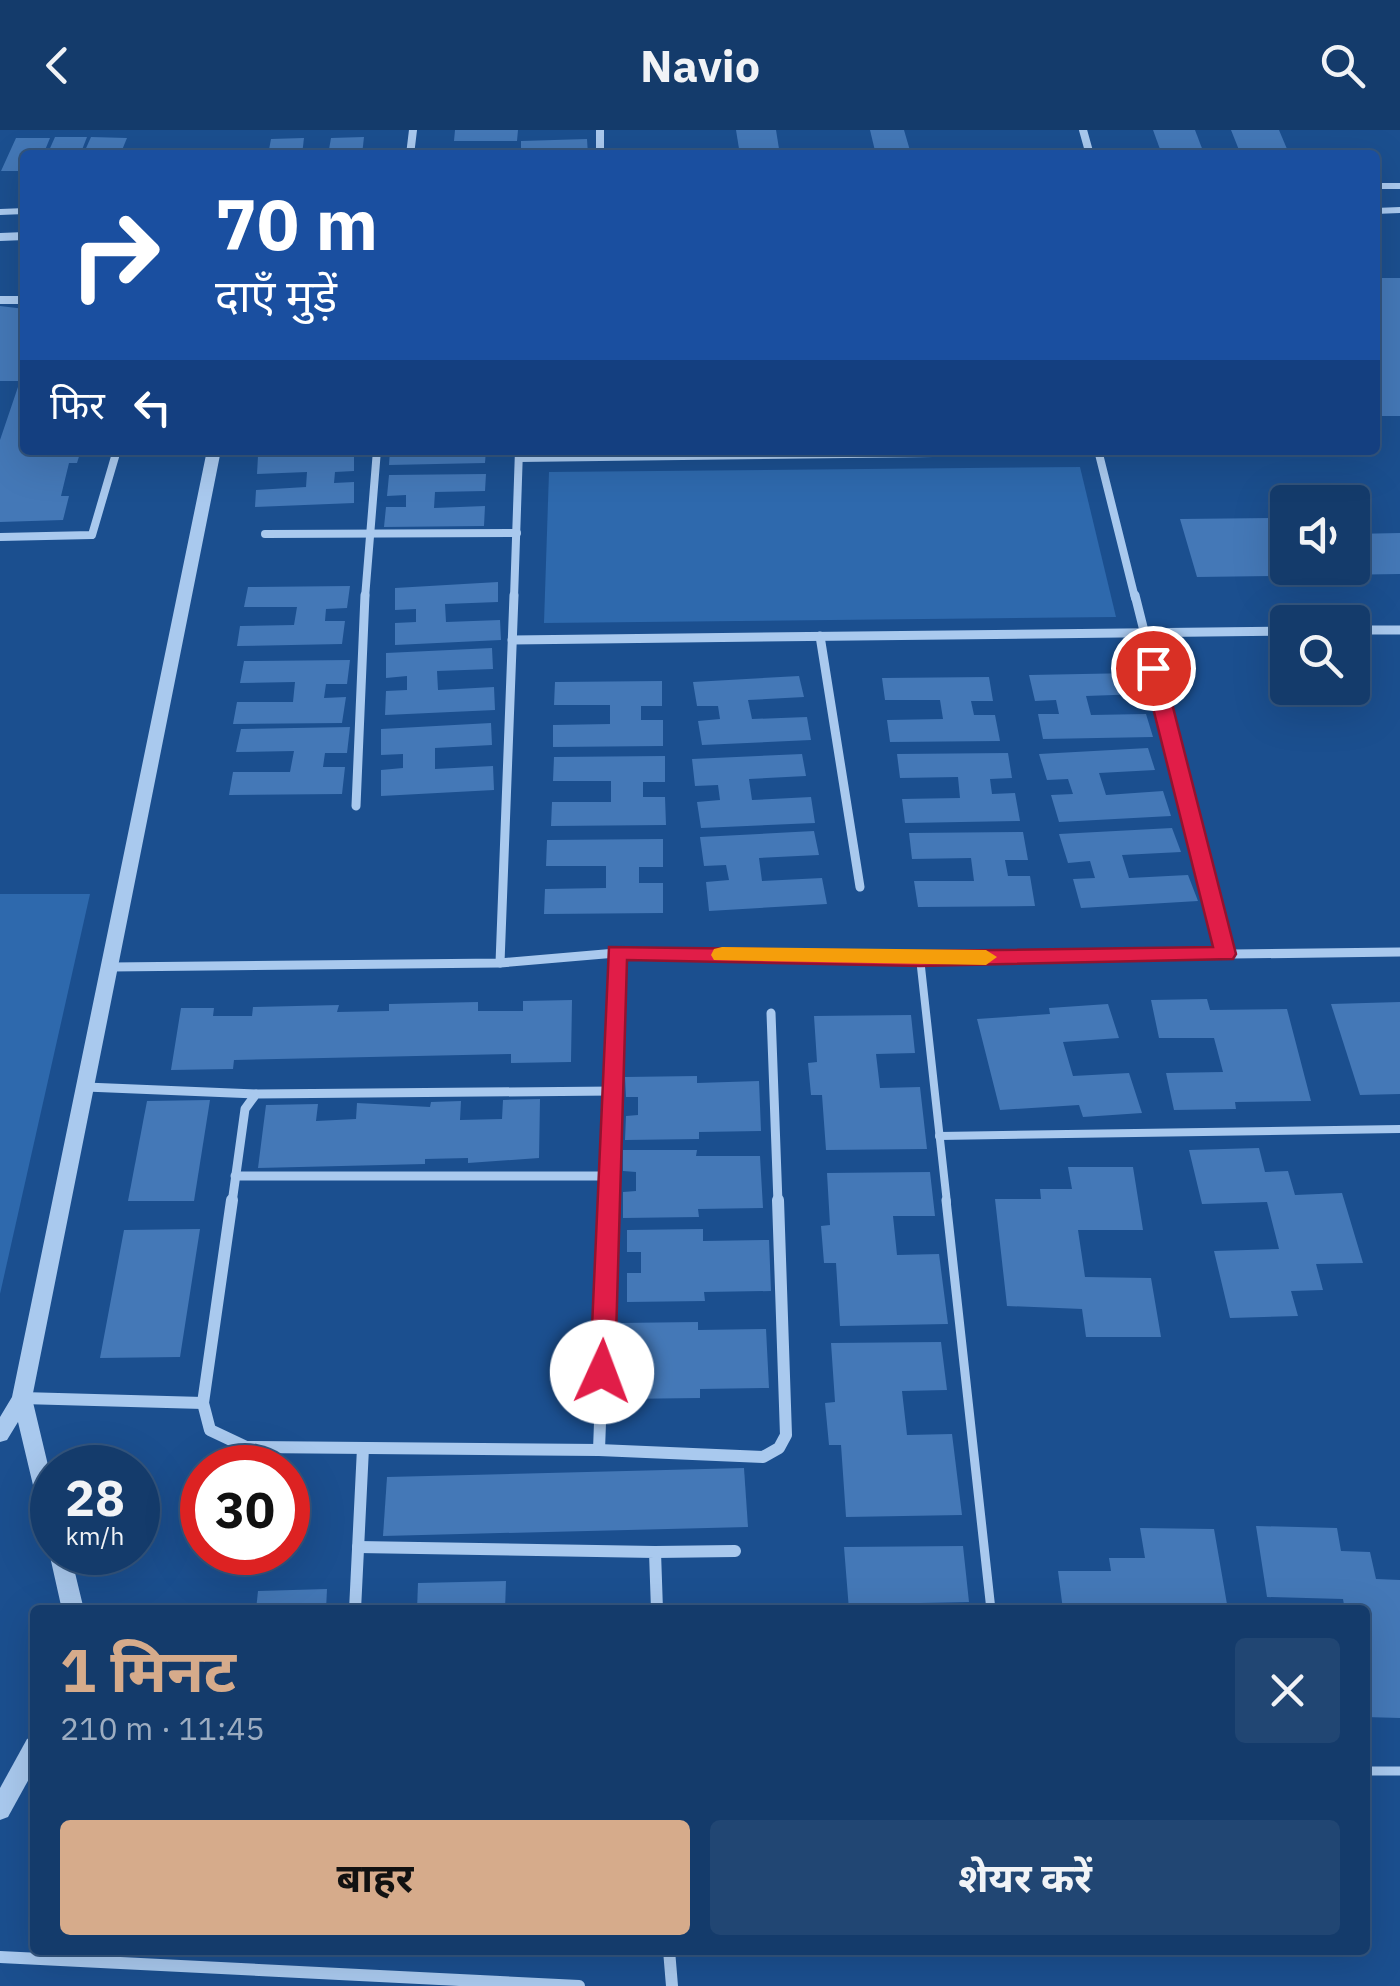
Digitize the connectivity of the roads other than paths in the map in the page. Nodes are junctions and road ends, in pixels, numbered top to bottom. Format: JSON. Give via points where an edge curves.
{"nodes":[{"id":1,"x":116,"y":455,"type":"edge"},
{"id":2,"x":213,"y":455,"type":"edge"},
{"id":3,"x":376,"y":455,"type":"edge"},
{"id":4,"x":519,"y":455,"type":"edge"},
{"id":5,"x":1099,"y":455,"type":"edge"},
{"id":6,"x":516,"y":532,"type":"junction"},
{"id":7,"x":265,"y":534,"type":"dead end"},
{"id":8,"x":368,"y":534,"type":"junction"},
{"id":9,"x":0,"y":537,"type":"edge"},
{"id":10,"x":1370,"y":630,"type":"edge"},
{"id":11,"x":1400,"y":630,"type":"edge"},
{"id":12,"x":1270,"y":631,"type":"edge"},
{"id":13,"x":1144,"y":633,"type":"junction"},
{"id":14,"x":820,"y":636,"type":"junction"},
{"id":15,"x":512,"y":640,"type":"junction"},
{"id":16,"x":356,"y":806,"type":"dead end"},
{"id":17,"x":860,"y":888,"type":"dead end"},
{"id":18,"x":616,"y":952,"type":"junction"},
{"id":19,"x":1400,"y":952,"type":"edge"},
{"id":20,"x":1225,"y":954,"type":"junction"},
{"id":21,"x":920,"y":958,"type":"junction"},
{"id":22,"x":500,"y":962,"type":"junction"},
{"id":23,"x":111,"y":967,"type":"junction"},
{"id":24,"x":771,"y":1013,"type":"dead end"},
{"id":25,"x":86,"y":1087,"type":"junction"},
{"id":26,"x":614,"y":1090,"type":"junction"},
{"id":27,"x":256,"y":1094,"type":"junction"},
{"id":28,"x":1400,"y":1130,"type":"edge"},
{"id":29,"x":938,"y":1136,"type":"junction"},
{"id":30,"x":235,"y":1176,"type":"junction"},
{"id":31,"x":611,"y":1176,"type":"junction"},
{"id":32,"x":22,"y":1398,"type":"junction"},
{"id":33,"x":203,"y":1404,"type":"junction"},
{"id":34,"x":0,"y":1434,"type":"edge"},
{"id":35,"x":33,"y":1445,"type":"edge"},
{"id":36,"x":363,"y":1448,"type":"junction"},
{"id":37,"x":599,"y":1450,"type":"junction"},
{"id":38,"x":358,"y":1547,"type":"junction"},
{"id":39,"x":735,"y":1551,"type":"dead end"},
{"id":40,"x":656,"y":1552,"type":"junction"},
{"id":41,"x":65,"y":1575,"type":"edge"},
{"id":42,"x":72,"y":1605,"type":"edge"},
{"id":43,"x":355,"y":1605,"type":"edge"},
{"id":44,"x":657,"y":1605,"type":"edge"},
{"id":45,"x":990,"y":1605,"type":"edge"},
{"id":46,"x":30,"y":1755,"type":"edge"},
{"id":47,"x":1370,"y":1771,"type":"edge"},
{"id":48,"x":1400,"y":1772,"type":"edge"},
{"id":49,"x":0,"y":1810,"type":"edge"},
{"id":50,"x":670,"y":1955,"type":"edge"},
{"id":51,"x":0,"y":1957,"type":"edge"},
{"id":52,"x":579,"y":1986,"type":"edge"},
{"id":53,"x":672,"y":1986,"type":"edge"}],
"edges":[{"from":1,"to":9,"type":"street","via":[[92,536]]},
{"from":2,"to":23,"type":"street"},
{"from":3,"to":8,"type":"street"},
{"from":4,"to":6,"type":"street"},
{"from":5,"to":13,"type":"street"},
{"from":6,"to":8,"type":"street"},
{"from":6,"to":15,"type":"street"},
{"from":7,"to":8,"type":"street"},
{"from":8,"to":16,"type":"street"},
{"from":10,"to":11,"type":"street"},
{"from":12,"to":13,"type":"street"},
{"from":13,"to":14,"type":"street"},
{"from":13,"to":20,"type":"street"},
{"from":14,"to":15,"type":"street"},
{"from":14,"to":17,"type":"street"},
{"from":15,"to":22,"type":"street"},
{"from":18,"to":21,"type":"street"},
{"from":18,"to":22,"type":"street"},
{"from":18,"to":26,"type":"street"},
{"from":19,"to":20,"type":"street"},
{"from":20,"to":21,"type":"street"},
{"from":21,"to":29,"type":"lane"},
{"from":22,"to":23,"type":"street"},
{"from":23,"to":25,"type":"street"},
{"from":24,"to":37,"type":"street","via":[[786,1435],[762,1458]]},
{"from":25,"to":27,"type":"street"},
{"from":25,"to":32,"type":"street"},
{"from":26,"to":27,"type":"street"},
{"from":26,"to":31,"type":"street"},
{"from":27,"to":30,"type":"street","via":[[245,1109]]},
{"from":28,"to":29,"type":"lane"},
{"from":29,"to":45,"type":"lane"},
{"from":30,"to":31,"type":"street"},
{"from":30,"to":33,"type":"street"},
{"from":31,"to":37,"type":"street"},
{"from":32,"to":33,"type":"street"},
{"from":32,"to":34,"type":"street"},
{"from":32,"to":35,"type":"street"},
{"from":33,"to":36,"type":"street","via":[[210,1430],[246,1447]]},
{"from":36,"to":37,"type":"street"},
{"from":36,"to":38,"type":"street"},
{"from":38,"to":40,"type":"street"},
{"from":38,"to":43,"type":"street"},
{"from":39,"to":40,"type":"street"},
{"from":40,"to":44,"type":"street"},
{"from":41,"to":42,"type":"street"},
{"from":46,"to":49,"type":"street"},
{"from":47,"to":48,"type":"lane"},
{"from":50,"to":53,"type":"street"},
{"from":51,"to":52,"type":"street"}]}
